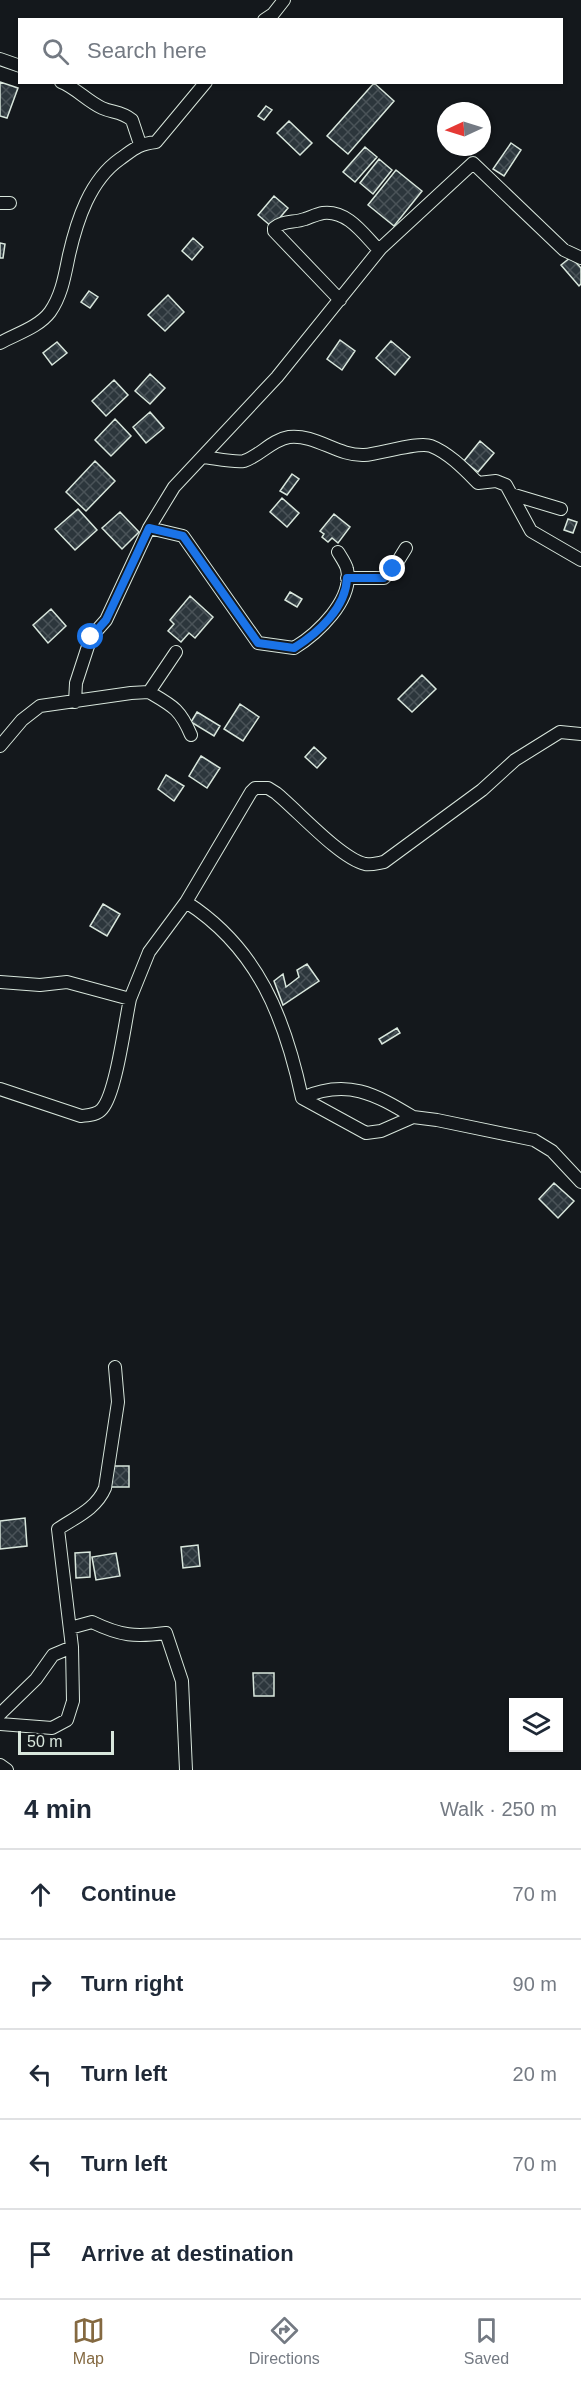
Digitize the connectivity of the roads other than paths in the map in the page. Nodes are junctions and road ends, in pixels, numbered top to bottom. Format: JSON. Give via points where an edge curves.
{"nodes":[{"id":1,"x":284,"y":0,"type":"edge"},
{"id":2,"x":267,"y":18,"type":"edge"},
{"id":3,"x":0,"y":59,"type":"edge"},
{"id":4,"x":18,"y":65,"type":"edge"},
{"id":5,"x":66,"y":84,"type":"edge"},
{"id":6,"x":204,"y":84,"type":"edge"},
{"id":7,"x":140,"y":144,"type":"junction"},
{"id":8,"x":379,"y":250,"type":"junction"},
{"id":9,"x":581,"y":258,"type":"edge"},
{"id":10,"x":340,"y":300,"type":"junction"},
{"id":11,"x":0,"y":343,"type":"edge"},
{"id":12,"x":203,"y":457,"type":"junction"},
{"id":13,"x":511,"y":494,"type":"junction"},
{"id":14,"x":561,"y":509,"type":"dead end"},
{"id":15,"x":149,"y":528,"type":"junction"},
{"id":16,"x":406,"y":548,"type":"dead end"},
{"id":17,"x":338,"y":552,"type":"dead end"},
{"id":18,"x":581,"y":560,"type":"edge"},
{"id":19,"x":347,"y":578,"type":"junction"},
{"id":20,"x":176,"y":652,"type":"dead end"},
{"id":21,"x":149,"y":692,"type":"junction"},
{"id":22,"x":75,"y":702,"type":"junction"},
{"id":23,"x":581,"y":734,"type":"edge"},
{"id":24,"x":191,"y":735,"type":"dead end"},
{"id":25,"x":0,"y":746,"type":"edge"},
{"id":26,"x":186,"y":902,"type":"junction"},
{"id":27,"x":0,"y":982,"type":"edge"},
{"id":28,"x":130,"y":999,"type":"junction"},
{"id":29,"x":0,"y":1089,"type":"edge"},
{"id":30,"x":302,"y":1098,"type":"junction"},
{"id":31,"x":413,"y":1118,"type":"junction"},
{"id":32,"x":581,"y":1182,"type":"edge"},
{"id":33,"x":115,"y":1366,"type":"dead end"},
{"id":34,"x":70,"y":1628,"type":"junction"},
{"id":35,"x":72,"y":1647,"type":"junction"},
{"id":36,"x":0,"y":1714,"type":"edge"},
{"id":37,"x":0,"y":1724,"type":"edge"},
{"id":38,"x":0,"y":1766,"type":"edge"},
{"id":39,"x":7,"y":1770,"type":"edge"},
{"id":40,"x":186,"y":1770,"type":"edge"}],
"edges":[{"from":1,"to":2,"type":"street"},
{"from":3,"to":4,"type":"street"},
{"from":5,"to":7,"type":"street","via":[[103,109],[132,120]]},
{"from":6,"to":7,"type":"street","via":[[156,142]]},
{"from":7,"to":11,"type":"street","via":[[107,168],[89,196],[64,281],[49,314]]},
{"from":8,"to":9,"type":"street","via":[[473,163],[564,250]]},
{"from":8,"to":10,"type":"street"},
{"from":8,"to":10,"type":"street","via":[[349,220],[334,213],[321,213],[274,228]]},
{"from":10,"to":12,"type":"street","via":[[277,377]]},
{"from":12,"to":13,"type":"street","via":[[243,461],[290,437],[306,438],[348,454],[387,453],[419,444],[431,445],[478,483],[496,481],[506,485]]},
{"from":12,"to":15,"type":"street","via":[[174,487]]},
{"from":13,"to":14,"type":"street"},
{"from":13,"to":18,"type":"street","via":[[531,531]]},
{"from":15,"to":19,"type":"street","via":[[183,536],[258,643],[294,648],[308,639],[335,610],[346,590]]},
{"from":15,"to":22,"type":"street","via":[[106,620],[91,637],[78,673]]},
{"from":16,"to":19,"type":"street","via":[[384,578]]},
{"from":17,"to":19,"type":"street"},
{"from":20,"to":21,"type":"street"},
{"from":21,"to":22,"type":"street"},
{"from":21,"to":24,"type":"street","via":[[182,715]]},
{"from":22,"to":25,"type":"street","via":[[40,706]]},
{"from":23,"to":26,"type":"street","via":[[560,732],[515,760],[462,805],[384,862],[375,864],[365,864],[333,845],[276,793],[268,788],[255,788]]},
{"from":26,"to":28,"type":"street","via":[[149,952]]},
{"from":26,"to":30,"type":"street","via":[[221,929],[256,970],[282,1022]]},
{"from":27,"to":28,"type":"street","via":[[67,982]]},
{"from":28,"to":29,"type":"street","via":[[112,1087],[102,1109],[81,1116]]},
{"from":30,"to":31,"type":"street","via":[[331,1088],[342,1089],[382,1099]]},
{"from":30,"to":31,"type":"street","via":[[366,1133]]},
{"from":31,"to":32,"type":"street","via":[[534,1140],[552,1151]]},
{"from":33,"to":34,"type":"street","via":[[118,1402],[105,1488],[92,1507],[58,1529]]},
{"from":34,"to":35,"type":"street"},
{"from":34,"to":40,"type":"street","via":[[92,1622],[136,1637],[166,1633],[182,1681]]},
{"from":35,"to":36,"type":"street","via":[[53,1655],[36,1679]]},
{"from":35,"to":37,"type":"street","via":[[73,1701],[67,1720],[52,1728]]},
{"from":38,"to":39,"type":"street"}]}
